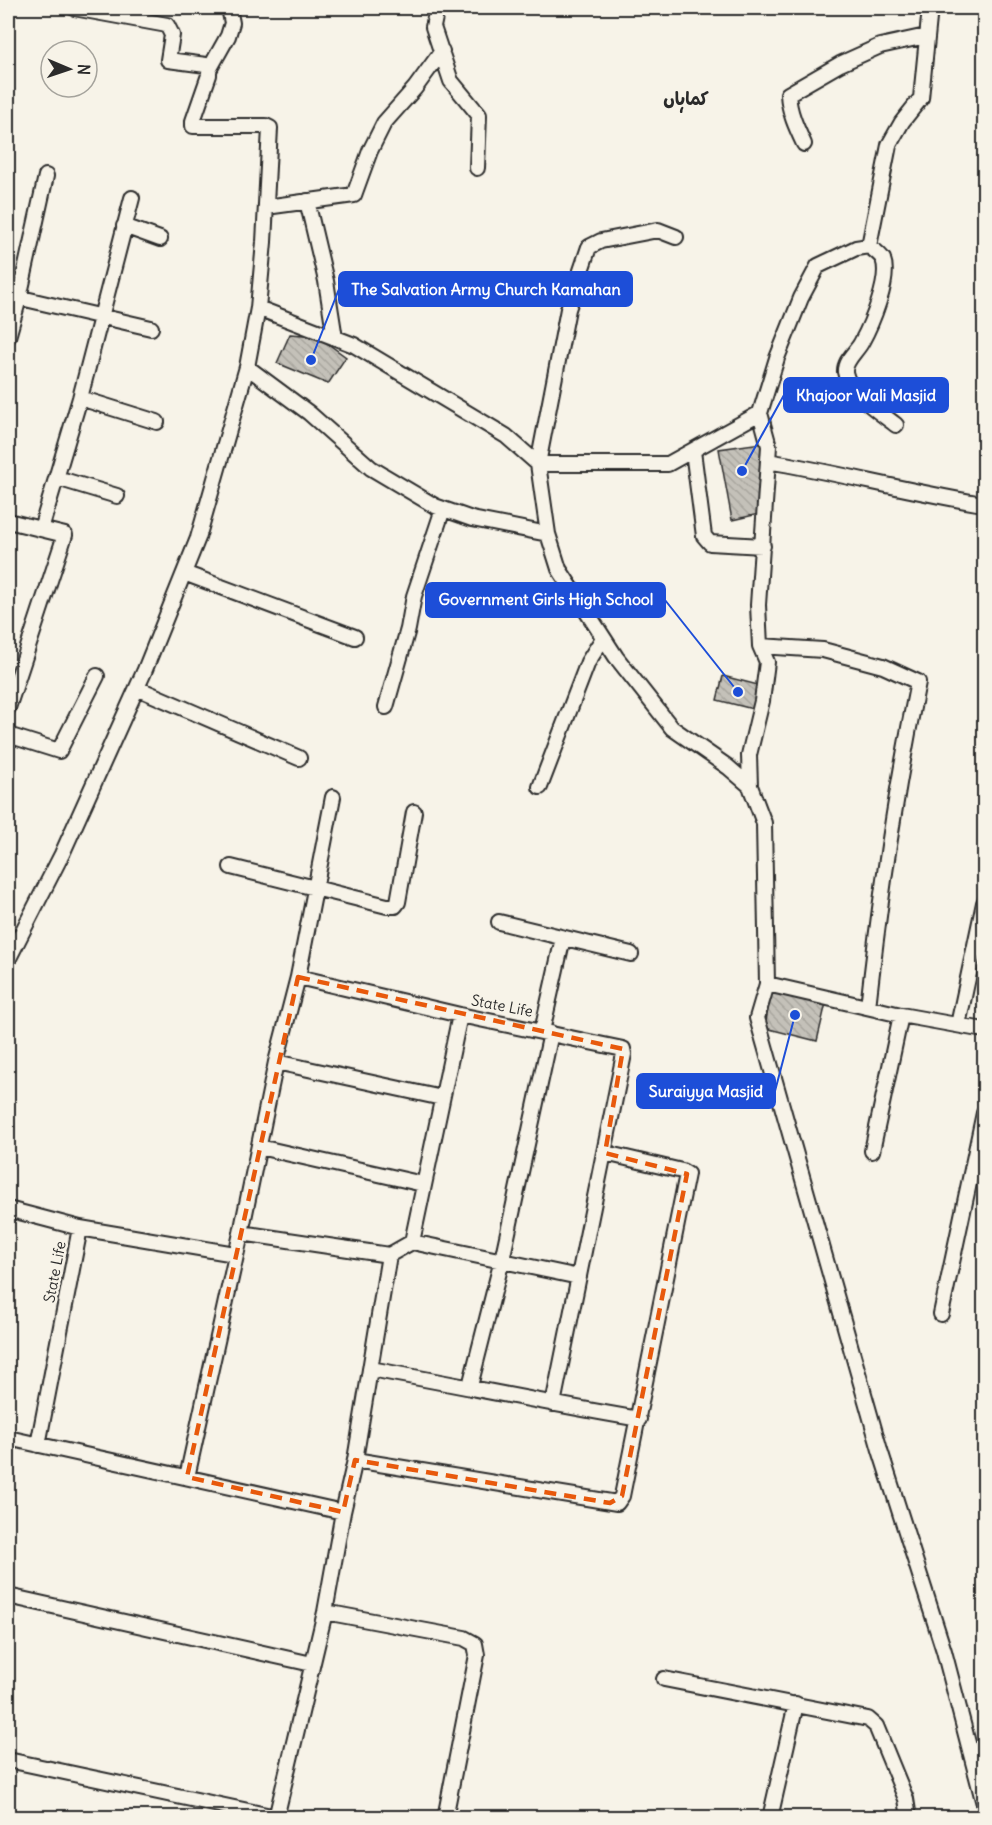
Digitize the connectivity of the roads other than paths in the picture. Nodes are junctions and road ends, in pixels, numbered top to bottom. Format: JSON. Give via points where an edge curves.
{"nodes":[{"id":1,"x":74,"y":8,"type":"edge"},
{"id":2,"x":229,"y":8,"type":"edge"},
{"id":3,"x":437,"y":8,"type":"edge"},
{"id":4,"x":930,"y":8,"type":"edge"},
{"id":5,"x":926,"y":36,"type":"junction"},
{"id":6,"x":442,"y":51,"type":"junction"},
{"id":7,"x":209,"y":70,"type":"junction"},
{"id":8,"x":804,"y":144,"type":"dead end"},
{"id":9,"x":477,"y":168,"type":"dead end"},
{"id":10,"x":46,"y":176,"type":"dead end"},
{"id":11,"x":132,"y":198,"type":"dead end"},
{"id":12,"x":307,"y":201,"type":"junction"},
{"id":13,"x":266,"y":207,"type":"junction"},
{"id":14,"x":124,"y":226,"type":"junction"},
{"id":15,"x":676,"y":237,"type":"dead end"},
{"id":16,"x":160,"y":239,"type":"dead end"},
{"id":17,"x":869,"y":246,"type":"junction"},
{"id":18,"x":13,"y":296,"type":"edge"},
{"id":19,"x":258,"y":308,"type":"junction"},
{"id":20,"x":100,"y":317,"type":"junction"},
{"id":21,"x":151,"y":328,"type":"dead end"},
{"id":22,"x":8,"y":337,"type":"edge"},
{"id":23,"x":335,"y":338,"type":"junction"},
{"id":24,"x":247,"y":367,"type":"junction"},
{"id":25,"x":80,"y":398,"type":"junction"},
{"id":26,"x":760,"y":413,"type":"junction"},
{"id":27,"x":157,"y":422,"type":"dead end"},
{"id":28,"x":896,"y":425,"type":"dead end"},
{"id":29,"x":693,"y":451,"type":"junction"},
{"id":30,"x":768,"y":461,"type":"junction"},
{"id":31,"x":538,"y":464,"type":"junction"},
{"id":32,"x":57,"y":478,"type":"junction"},
{"id":33,"x":117,"y":496,"type":"dead end"},
{"id":34,"x":977,"y":503,"type":"dead end"},
{"id":35,"x":443,"y":509,"type":"junction"},
{"id":36,"x":8,"y":521,"type":"edge"},
{"id":37,"x":41,"y":529,"type":"junction"},
{"id":38,"x":548,"y":534,"type":"junction"},
{"id":39,"x":763,"y":546,"type":"junction"},
{"id":40,"x":184,"y":573,"type":"junction"},
{"id":41,"x":355,"y":637,"type":"dead end"},
{"id":42,"x":603,"y":638,"type":"junction"},
{"id":43,"x":760,"y":646,"type":"junction"},
{"id":44,"x":97,"y":676,"type":"dead end"},
{"id":45,"x":137,"y":688,"type":"junction"},
{"id":46,"x":386,"y":707,"type":"dead end"},
{"id":47,"x":8,"y":708,"type":"edge"},
{"id":48,"x":8,"y":735,"type":"edge"},
{"id":49,"x":299,"y":758,"type":"dead end"},
{"id":50,"x":750,"y":786,"type":"junction"},
{"id":51,"x":540,"y":787,"type":"dead end"},
{"id":52,"x":333,"y":797,"type":"dead end"},
{"id":53,"x":414,"y":812,"type":"dead end"},
{"id":54,"x":231,"y":867,"type":"dead end"},
{"id":55,"x":316,"y":887,"type":"junction"},
{"id":56,"x":984,"y":903,"type":"edge"},
{"id":57,"x":499,"y":922,"type":"dead end"},
{"id":58,"x":563,"y":938,"type":"junction"},
{"id":59,"x":631,"y":954,"type":"dead end"},
{"id":60,"x":8,"y":960,"type":"edge"},
{"id":61,"x":298,"y":977,"type":"junction"},
{"id":62,"x":767,"y":984,"type":"junction"},
{"id":63,"x":868,"y":1007,"type":"junction"},
{"id":64,"x":460,"y":1015,"type":"junction"},
{"id":65,"x":901,"y":1015,"type":"junction"},
{"id":66,"x":958,"y":1024,"type":"junction"},
{"id":67,"x":984,"y":1030,"type":"edge"},
{"id":68,"x":547,"y":1032,"type":"junction"},
{"id":69,"x":276,"y":1062,"type":"junction"},
{"id":70,"x":442,"y":1098,"type":"junction"},
{"id":71,"x":984,"y":1113,"type":"edge"},
{"id":72,"x":259,"y":1147,"type":"junction"},
{"id":73,"x":873,"y":1151,"type":"dead end"},
{"id":74,"x":605,"y":1153,"type":"junction"},
{"id":75,"x":423,"y":1184,"type":"junction"},
{"id":76,"x":8,"y":1209,"type":"edge"},
{"id":77,"x":80,"y":1228,"type":"junction"},
{"id":78,"x":241,"y":1233,"type":"junction"},
{"id":79,"x":412,"y":1242,"type":"junction"},
{"id":80,"x":235,"y":1254,"type":"junction"},
{"id":81,"x":388,"y":1256,"type":"junction"},
{"id":82,"x":502,"y":1260,"type":"junction"},
{"id":83,"x":579,"y":1278,"type":"junction"},
{"id":84,"x":941,"y":1314,"type":"dead end"},
{"id":85,"x":370,"y":1369,"type":"junction"},
{"id":86,"x":470,"y":1386,"type":"junction"},
{"id":87,"x":553,"y":1404,"type":"junction"},
{"id":88,"x":639,"y":1419,"type":"junction"},
{"id":89,"x":8,"y":1438,"type":"edge"},
{"id":90,"x":38,"y":1445,"type":"junction"},
{"id":91,"x":355,"y":1460,"type":"junction"},
{"id":92,"x":187,"y":1477,"type":"junction"},
{"id":93,"x":343,"y":1512,"type":"junction"},
{"id":94,"x":8,"y":1596,"type":"edge"},
{"id":95,"x":325,"y":1612,"type":"junction"},
{"id":96,"x":312,"y":1664,"type":"junction"},
{"id":97,"x":664,"y":1679,"type":"dead end"},
{"id":98,"x":796,"y":1704,"type":"junction"},
{"id":99,"x":8,"y":1760,"type":"edge"},
{"id":100,"x":984,"y":1804,"type":"edge"},
{"id":101,"x":276,"y":1817,"type":"edge"},
{"id":102,"x":445,"y":1818,"type":"edge"},
{"id":103,"x":770,"y":1818,"type":"edge"},
{"id":104,"x":909,"y":1818,"type":"edge"}],
"edges":[{"from":1,"to":7,"type":"street","via":[[167,25],[172,35],[168,60],[206,65]]},
{"from":2,"to":7,"type":"street","via":[[232,23],[228,36]]},
{"from":3,"to":6,"type":"street","via":[[433,27]]},
{"from":4,"to":5,"type":"street"},
{"from":5,"to":8,"type":"street","via":[[880,46],[788,94],[789,108]]},
{"from":5,"to":17,"type":"street","via":[[921,98],[889,145]]},
{"from":6,"to":9,"type":"street","via":[[451,81],[479,115]]},
{"from":6,"to":12,"type":"street","via":[[384,123],[354,195]]},
{"from":7,"to":13,"type":"street","via":[[193,126],[270,128]]},
{"from":10,"to":18,"type":"street"},
{"from":11,"to":14,"type":"street"},
{"from":12,"to":13,"type":"street"},
{"from":12,"to":23,"type":"street"},
{"from":13,"to":19,"type":"street"},
{"from":14,"to":16,"type":"street"},
{"from":14,"to":20,"type":"street"},
{"from":15,"to":31,"type":"street","via":[[658,230],[589,247],[568,309]]},
{"from":17,"to":26,"type":"street","via":[[818,266],[801,297]]},
{"from":17,"to":28,"type":"street","via":[[882,257],[885,270],[872,322],[845,372],[856,393]]},
{"from":18,"to":20,"type":"street"},
{"from":18,"to":22,"type":"street"},
{"from":19,"to":23,"type":"street"},
{"from":19,"to":24,"type":"street"},
{"from":20,"to":21,"type":"street"},
{"from":20,"to":25,"type":"street"},
{"from":23,"to":31,"type":"street","via":[[354,345],[506,436]]},
{"from":24,"to":35,"type":"street","via":[[309,413],[371,468]]},
{"from":24,"to":40,"type":"street","via":[[198,538]]},
{"from":25,"to":27,"type":"street"},
{"from":25,"to":32,"type":"street"},
{"from":26,"to":29,"type":"street"},
{"from":26,"to":30,"type":"street","via":[[769,446]]},
{"from":29,"to":31,"type":"street","via":[[668,464]]},
{"from":29,"to":39,"type":"street","via":[[704,536],[710,543]]},
{"from":30,"to":34,"type":"street"},
{"from":30,"to":39,"type":"street"},
{"from":31,"to":38,"type":"street"},
{"from":32,"to":33,"type":"street"},
{"from":32,"to":37,"type":"street"},
{"from":35,"to":38,"type":"street","via":[[472,519]]},
{"from":35,"to":46,"type":"street","via":[[414,596]]},
{"from":36,"to":37,"type":"street"},
{"from":37,"to":47,"type":"street","via":[[65,536]]},
{"from":38,"to":42,"type":"street","via":[[559,569]]},
{"from":39,"to":43,"type":"street","via":[[758,605]]},
{"from":40,"to":41,"type":"street"},
{"from":40,"to":45,"type":"street"},
{"from":42,"to":50,"type":"street","via":[[672,728]]},
{"from":42,"to":51,"type":"street","via":[[588,662]]},
{"from":43,"to":50,"type":"street","via":[[768,662],[749,755]]},
{"from":43,"to":63,"type":"street","via":[[823,650],[883,666],[918,682],[879,912]]},
{"from":44,"to":48,"type":"street","via":[[59,751]]},
{"from":45,"to":49,"type":"street"},
{"from":45,"to":60,"type":"street","via":[[62,854]]},
{"from":50,"to":62,"type":"street","via":[[764,823]]},
{"from":52,"to":55,"type":"street"},
{"from":53,"to":55,"type":"street","via":[[395,906]]},
{"from":54,"to":55,"type":"street"},
{"from":55,"to":61,"type":"street"},
{"from":56,"to":66,"type":"street"},
{"from":57,"to":58,"type":"street"},
{"from":58,"to":59,"type":"street"},
{"from":58,"to":68,"type":"street"},
{"from":61,"to":64,"type":"street","name":"State Life"},
{"from":61,"to":69,"type":"street"},
{"from":62,"to":63,"type":"street"},
{"from":62,"to":100,"type":"street","via":[[757,1018],[880,1450],[944,1651]]},
{"from":63,"to":65,"type":"street"},
{"from":64,"to":68,"type":"street","name":"State Life"},
{"from":64,"to":70,"type":"street"},
{"from":65,"to":66,"type":"street"},
{"from":65,"to":73,"type":"street"},
{"from":66,"to":67,"type":"street"},
{"from":68,"to":74,"type":"street","name":"State Life","via":[[623,1048]]},
{"from":68,"to":82,"type":"street"},
{"from":69,"to":70,"type":"street"},
{"from":69,"to":72,"type":"street"},
{"from":70,"to":75,"type":"street"},
{"from":71,"to":84,"type":"street"},
{"from":72,"to":75,"type":"street"},
{"from":72,"to":78,"type":"street"},
{"from":74,"to":83,"type":"street","name":"State Life"},
{"from":74,"to":88,"type":"street","via":[[687,1174]]},
{"from":75,"to":79,"type":"street"},
{"from":76,"to":77,"type":"street"},
{"from":77,"to":80,"type":"street","name":"State Life"},
{"from":77,"to":90,"type":"street","name":"State Life"},
{"from":78,"to":80,"type":"street"},
{"from":78,"to":81,"type":"street"},
{"from":79,"to":81,"type":"street"},
{"from":79,"to":82,"type":"street"},
{"from":80,"to":92,"type":"street"},
{"from":81,"to":85,"type":"street"},
{"from":82,"to":83,"type":"street"},
{"from":82,"to":86,"type":"street"},
{"from":83,"to":87,"type":"street","name":"State Life"},
{"from":85,"to":86,"type":"street"},
{"from":85,"to":91,"type":"street"},
{"from":86,"to":87,"type":"street"},
{"from":87,"to":88,"type":"street"},
{"from":88,"to":91,"type":"street","via":[[622,1496],[617,1503]]},
{"from":89,"to":90,"type":"street"},
{"from":90,"to":92,"type":"street"},
{"from":91,"to":93,"type":"street"},
{"from":92,"to":93,"type":"street"},
{"from":93,"to":95,"type":"street"},
{"from":94,"to":96,"type":"street"},
{"from":95,"to":96,"type":"street"},
{"from":95,"to":102,"type":"street","via":[[464,1638],[476,1644]]},
{"from":96,"to":101,"type":"street"},
{"from":97,"to":98,"type":"street"},
{"from":98,"to":103,"type":"street"},
{"from":98,"to":104,"type":"street","via":[[868,1719],[876,1726],[906,1799]]},
{"from":99,"to":101,"type":"street"}]}
